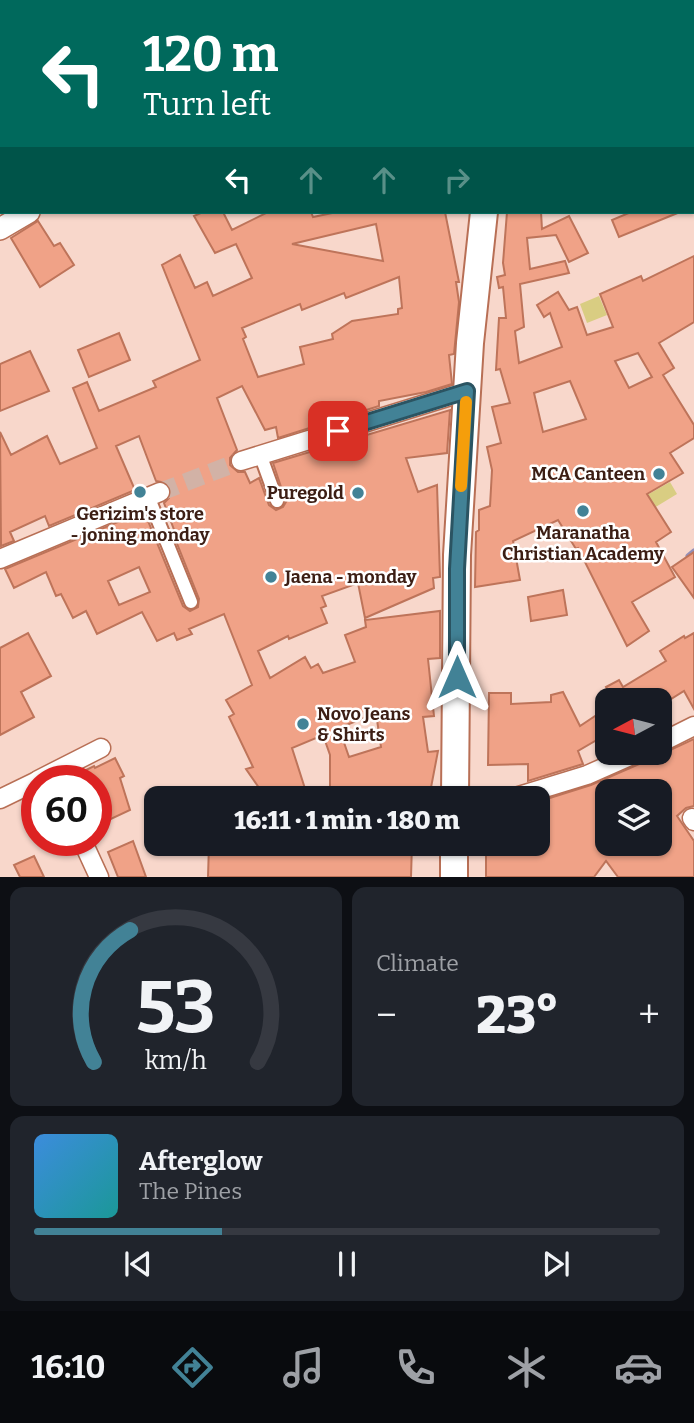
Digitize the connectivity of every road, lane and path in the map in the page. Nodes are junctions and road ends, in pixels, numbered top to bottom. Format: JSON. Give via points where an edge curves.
{"nodes":[{"id":1,"x":26,"y":214,"type":"edge"},
{"id":2,"x":484,"y":214,"type":"edge"},
{"id":3,"x":0,"y":229,"type":"edge"},
{"id":4,"x":467,"y":391,"type":"junction"},
{"id":5,"x":260,"y":454,"type":"junction"},
{"id":6,"x":241,"y":461,"type":"tunnel mouth"},
{"id":7,"x":154,"y":494,"type":"joint"},
{"id":8,"x":277,"y":501,"type":"dead end"},
{"id":9,"x":0,"y":559,"type":"edge"},
{"id":10,"x":191,"y":602,"type":"dead end"},
{"id":11,"x":694,"y":726,"type":"edge"},
{"id":12,"x":672,"y":737,"type":"edge"},
{"id":13,"x":101,"y":748,"type":"dead end"},
{"id":14,"x":70,"y":765,"type":"edge"},
{"id":15,"x":610,"y":765,"type":"edge"},
{"id":16,"x":455,"y":786,"type":"edge"},
{"id":17,"x":550,"y":786,"type":"edge"},
{"id":18,"x":21,"y":790,"type":"edge"},
{"id":19,"x":0,"y":799,"type":"edge"},
{"id":20,"x":89,"y":856,"type":"edge"},
{"id":21,"x":454,"y":856,"type":"edge"},
{"id":22,"x":99,"y":877,"type":"edge"},
{"id":23,"x":454,"y":877,"type":"edge"}],
"edges":[{"from":1,"to":3,"type":"street"},
{"from":2,"to":4,"type":"main road"},
{"from":4,"to":5,"type":"street"},
{"from":4,"to":16,"type":"main road","via":[[457,569]]},
{"from":5,"to":6,"type":"street"},
{"from":5,"to":8,"type":"street"},
{"from":7,"to":9,"type":"street"},
{"from":7,"to":10,"type":"street"},
{"from":11,"to":12,"type":"street"},
{"from":13,"to":14,"type":"street"},
{"from":15,"to":17,"type":"street"},
{"from":18,"to":19,"type":"street"},
{"from":20,"to":22,"type":"street"},
{"from":21,"to":23,"type":"main road"}]}
